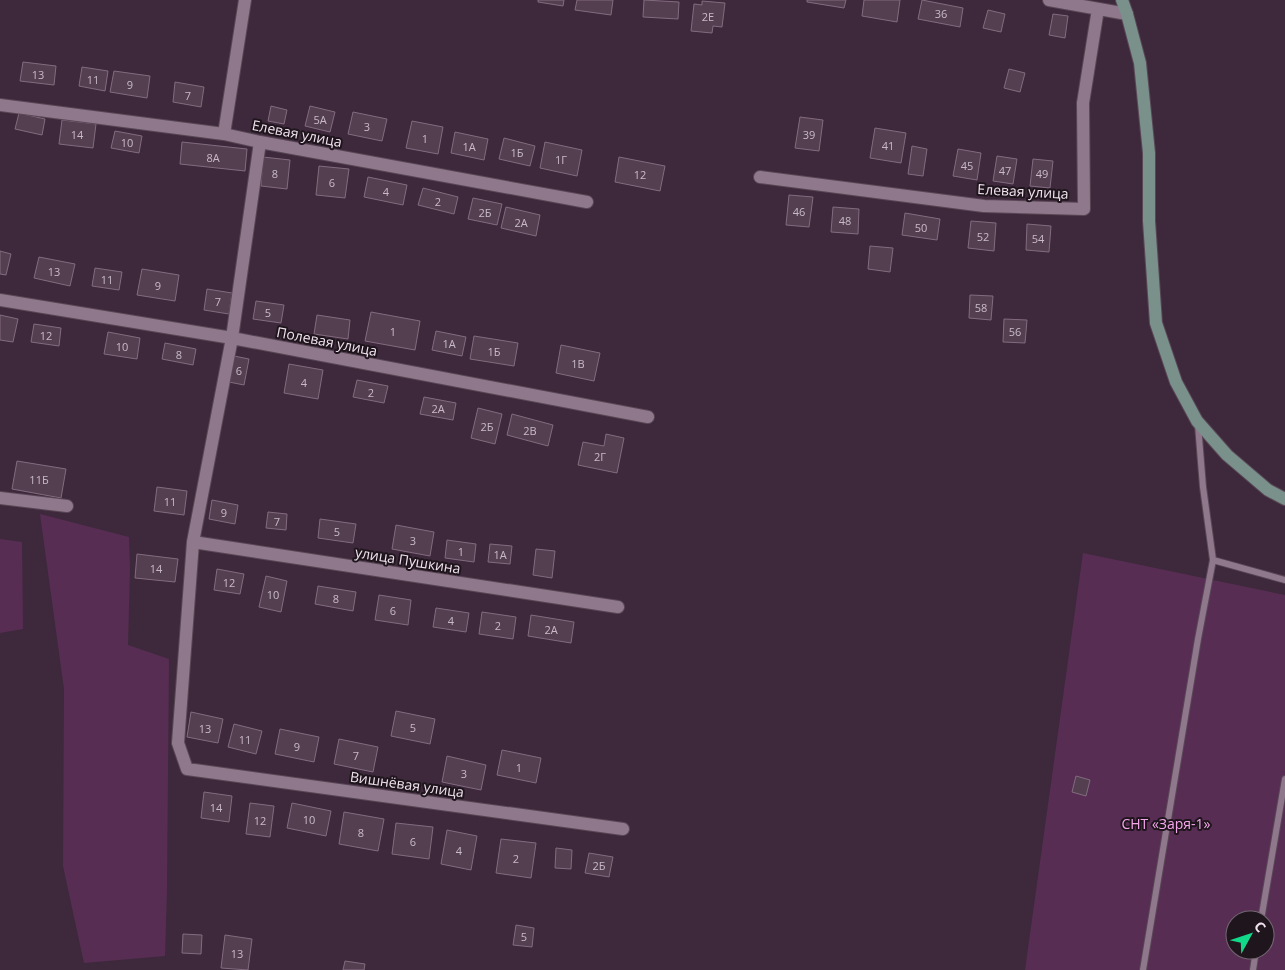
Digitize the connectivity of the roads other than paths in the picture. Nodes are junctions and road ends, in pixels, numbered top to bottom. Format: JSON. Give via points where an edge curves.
{"nodes":[{"id":1,"x":245,"y":0,"type":"edge"},
{"id":2,"x":1049,"y":0,"type":"edge"},
{"id":3,"x":1122,"y":0,"type":"edge"},
{"id":4,"x":1098,"y":9,"type":"junction"},
{"id":5,"x":1127,"y":14,"type":"junction"},
{"id":6,"x":0,"y":105,"type":"edge"},
{"id":7,"x":224,"y":134,"type":"junction"},
{"id":8,"x":260,"y":142,"type":"junction"},
{"id":9,"x":760,"y":177,"type":"dead end"},
{"id":10,"x":588,"y":202,"type":"dead end"},
{"id":11,"x":0,"y":300,"type":"edge"},
{"id":12,"x":232,"y":338,"type":"junction"},
{"id":13,"x":648,"y":417,"type":"dead end"},
{"id":14,"x":1197,"y":421,"type":"junction"},
{"id":15,"x":0,"y":498,"type":"edge"},
{"id":16,"x":1285,"y":499,"type":"edge"},
{"id":17,"x":67,"y":506,"type":"dead end"},
{"id":18,"x":193,"y":542,"type":"junction"},
{"id":19,"x":1214,"y":560,"type":"junction"},
{"id":20,"x":1285,"y":580,"type":"edge"},
{"id":21,"x":618,"y":607,"type":"dead end"},
{"id":22,"x":1285,"y":779,"type":"edge"},
{"id":23,"x":623,"y":829,"type":"dead end"},
{"id":24,"x":1263,"y":910,"type":"edge"},
{"id":25,"x":1143,"y":970,"type":"edge"}],
"edges":[{"from":1,"to":7,"type":"street"},
{"from":2,"to":4,"type":"street"},
{"from":3,"to":5,"type":"street"},
{"from":4,"to":5,"type":"street"},
{"from":4,"to":9,"type":"street","name":"Елевая улица","via":[[1083,103],[1084,209],[984,206]]},
{"from":5,"to":14,"type":"street","via":[[1140,63],[1149,153],[1149,221],[1156,323],[1176,382]]},
{"from":6,"to":7,"type":"street","name":"Елевая улица"},
{"from":7,"to":8,"type":"street","name":"Елевая улица"},
{"from":8,"to":10,"type":"street","name":"Елевая улица"},
{"from":8,"to":12,"type":"street"},
{"from":11,"to":12,"type":"street","name":"Полевая улица"},
{"from":12,"to":13,"type":"street","name":"Полевая улица"},
{"from":12,"to":18,"type":"street"},
{"from":14,"to":16,"type":"street","via":[[1227,455],[1268,490]]},
{"from":14,"to":19,"type":"lane"},
{"from":15,"to":17,"type":"street"},
{"from":18,"to":21,"type":"street","name":"улица Пушкина"},
{"from":18,"to":23,"type":"street","name":"Вишнёвая улица","via":[[178,743],[187,769]]},
{"from":19,"to":20,"type":"lane"},
{"from":19,"to":25,"type":"lane"},
{"from":22,"to":24,"type":"lane"}]}
